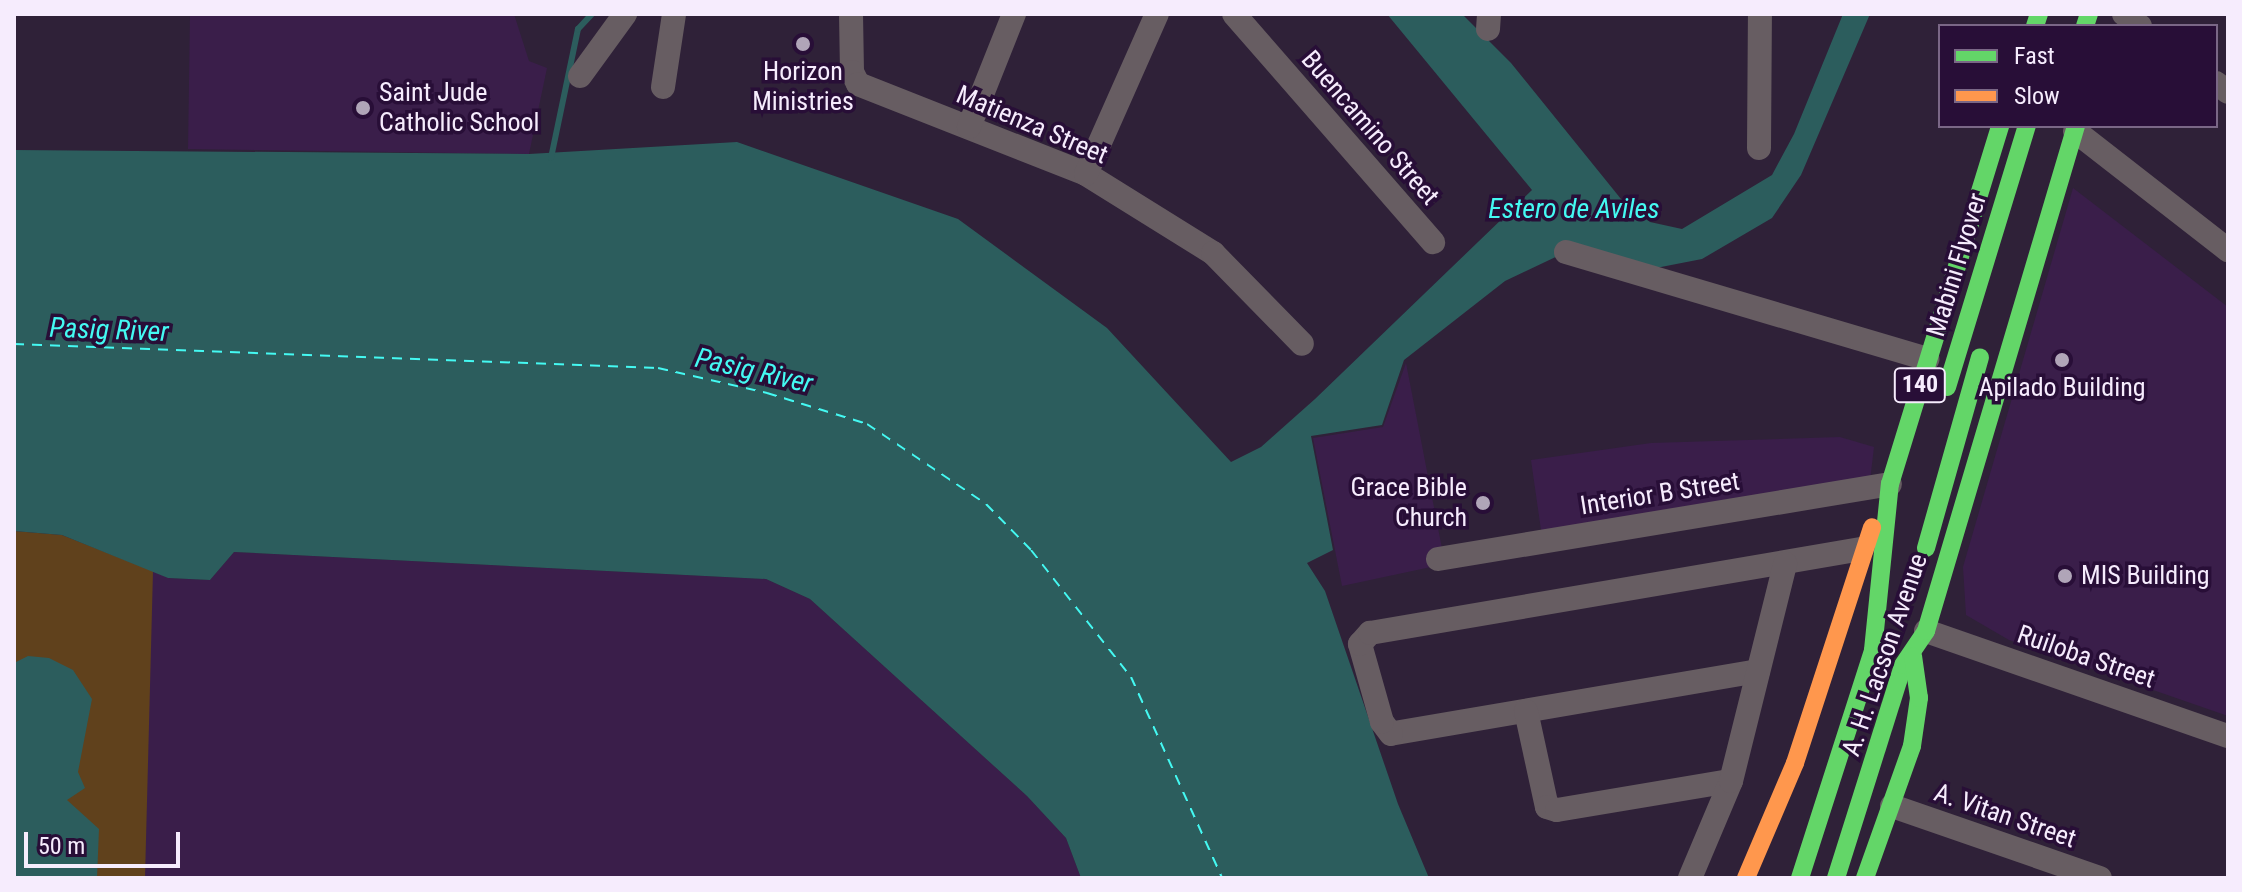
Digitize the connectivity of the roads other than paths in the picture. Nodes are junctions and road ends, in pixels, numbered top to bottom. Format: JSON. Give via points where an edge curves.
{"nodes":[{"id":1,"x":625,"y":14,"type":"edge"},
{"id":2,"x":674,"y":14,"type":"edge"},
{"id":3,"x":851,"y":14,"type":"edge"},
{"id":4,"x":1014,"y":14,"type":"edge"},
{"id":5,"x":1157,"y":14,"type":"edge"},
{"id":6,"x":1234,"y":14,"type":"edge"},
{"id":7,"x":1760,"y":14,"type":"edge"},
{"id":8,"x":580,"y":76,"type":"dead end"},
{"id":9,"x":663,"y":87,"type":"dead end"},
{"id":10,"x":969,"y":127,"type":"junction"},
{"id":11,"x":1999,"y":128,"type":"edge"},
{"id":12,"x":2026,"y":128,"type":"edge"},
{"id":13,"x":2075,"y":129,"type":"edge"},
{"id":14,"x":1759,"y":148,"type":"dead end"},
{"id":15,"x":1086,"y":174,"type":"junction"},
{"id":16,"x":1433,"y":242,"type":"dead end"},
{"id":17,"x":2228,"y":250,"type":"edge"},
{"id":18,"x":1566,"y":252,"type":"dead end"},
{"id":19,"x":1987,"y":337,"type":"dead end"},
{"id":20,"x":1302,"y":344,"type":"dead end"},
{"id":21,"x":1928,"y":359,"type":"junction"},
{"id":22,"x":1940,"y":408,"type":"dead end"},
{"id":23,"x":1890,"y":484,"type":"junction"},
{"id":24,"x":1905,"y":528,"type":"dead end"},
{"id":25,"x":1862,"y":549,"type":"junction"},
{"id":26,"x":1438,"y":559,"type":"dead end"},
{"id":27,"x":1923,"y":563,"type":"dead end"},
{"id":28,"x":1785,"y":564,"type":"junction"},
{"id":29,"x":1916,"y":594,"type":"dead end"},
{"id":30,"x":1919,"y":638,"type":"junction"},
{"id":31,"x":1873,"y":650,"type":"junction"},
{"id":32,"x":1758,"y":671,"type":"junction"},
{"id":33,"x":1526,"y":711,"type":"junction"},
{"id":34,"x":2228,"y":736,"type":"edge"},
{"id":35,"x":1731,"y":781,"type":"junction"},
{"id":36,"x":1892,"y":806,"type":"junction"},
{"id":37,"x":1690,"y":878,"type":"edge"},
{"id":38,"x":1746,"y":878,"type":"edge"},
{"id":39,"x":1800,"y":878,"type":"edge"},
{"id":40,"x":1836,"y":878,"type":"edge"},
{"id":41,"x":1865,"y":878,"type":"edge"},
{"id":42,"x":2100,"y":878,"type":"edge"}],
"edges":[{"from":1,"to":8,"type":"street"},
{"from":2,"to":9,"type":"street"},
{"from":3,"to":10,"type":"street","name":"Matienza Street","via":[[852,72],[858,84]]},
{"from":4,"to":10,"type":"street"},
{"from":5,"to":15,"type":"street"},
{"from":6,"to":16,"type":"street","name":"Buencamino Street"},
{"from":7,"to":14,"type":"street"},
{"from":10,"to":15,"type":"street","name":"Matienza Street"},
{"from":11,"to":21,"type":"main road","name":"A. H. Lacson Avenue","number":"140"},
{"from":12,"to":22,"type":"main road","name":"Mabini Flyover","number":"140"},
{"from":13,"to":17,"type":"street"},
{"from":13,"to":30,"type":"main road","name":"A. H. Lacson Avenue"},
{"from":15,"to":20,"type":"street","name":"Matienza Street","via":[[1213,253]]},
{"from":18,"to":21,"type":"street"},
{"from":19,"to":27,"type":"main road","name":"Mabini Flyover","number":"140","via":[[1939,488]]},
{"from":21,"to":23,"type":"main road","name":"A. H. Lacson Avenue","number":"140"},
{"from":23,"to":25,"type":"main road"},
{"from":23,"to":26,"type":"street","name":"Interior B Street"},
{"from":23,"to":31,"type":"main road","name":"A. H. Lacson Avenue","number":"140"},
{"from":24,"to":31,"type":"main road","number":"140"},
{"from":25,"to":28,"type":"street"},
{"from":25,"to":38,"type":"main road","via":[[1795,763]]},
{"from":28,"to":32,"type":"street"},
{"from":28,"to":33,"type":"street","via":[[1386,630],[1362,639],[1382,722],[1391,734]]},
{"from":29,"to":30,"type":"main road"},
{"from":30,"to":34,"type":"street","name":"Ruiloba Street"},
{"from":30,"to":36,"type":"main road","via":[[1912,746]]},
{"from":30,"to":40,"type":"main road","name":"A. H. Lacson Avenue"},
{"from":31,"to":39,"type":"main road","name":"A. H. Lacson Avenue","number":"140"},
{"from":32,"to":33,"type":"street"},
{"from":32,"to":35,"type":"street"},
{"from":33,"to":35,"type":"street","via":[[1547,807],[1557,810]]},
{"from":35,"to":37,"type":"street"},
{"from":36,"to":41,"type":"main road"},
{"from":36,"to":42,"type":"street","name":"A. Vitan Street"}]}
